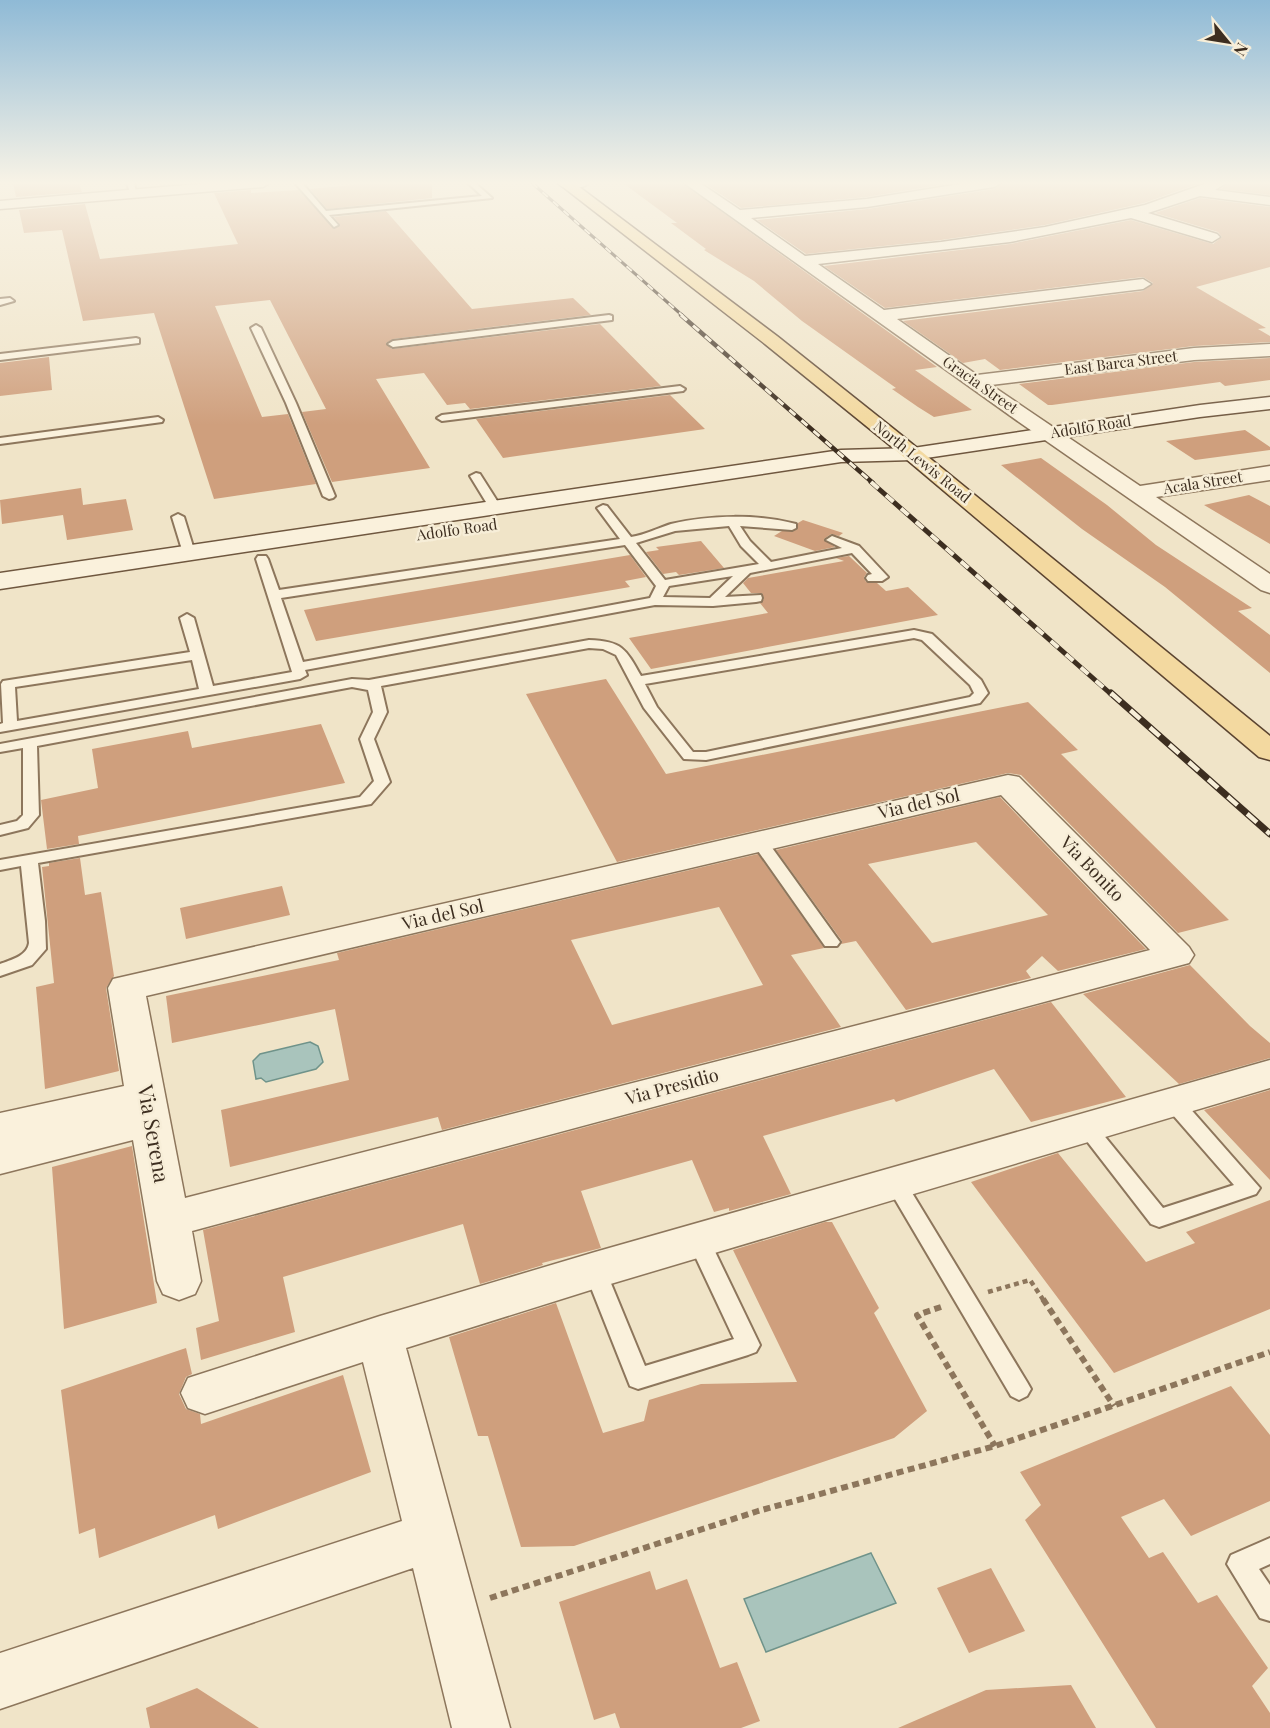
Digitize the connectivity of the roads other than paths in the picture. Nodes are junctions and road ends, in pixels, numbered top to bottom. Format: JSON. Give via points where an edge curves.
{"nodes":[{"id":1,"x":673,"y":264,"type":"edge"},
{"id":2,"x":806,"y":264,"type":"edge"},
{"id":3,"x":1143,"y":284,"type":"dead end"},
{"id":4,"x":10,"y":301,"type":"dead end"},
{"id":5,"x":0,"y":302,"type":"edge"},
{"id":6,"x":882,"y":316,"type":"junction"},
{"id":7,"x":609,"y":318,"type":"dead end"},
{"id":8,"x":256,"y":328,"type":"dead end"},
{"id":9,"x":136,"y":341,"type":"dead end"},
{"id":10,"x":105,"y":344,"type":"junction"},
{"id":11,"x":393,"y":344,"type":"dead end"},
{"id":12,"x":0,"y":350,"type":"edge"},
{"id":13,"x":1270,"y":350,"type":"edge"},
{"id":14,"x":0,"y":357,"type":"edge"},
{"id":15,"x":973,"y":381,"type":"junction"},
{"id":16,"x":680,"y":389,"type":"dead end"},
{"id":17,"x":1270,"y":403,"type":"edge"},
{"id":18,"x":442,"y":418,"type":"dead end"},
{"id":19,"x":158,"y":420,"type":"dead end"},
{"id":20,"x":1049,"y":434,"type":"junction"},
{"id":21,"x":0,"y":441,"type":"edge"},
{"id":22,"x":913,"y":454,"type":"junction"},
{"id":23,"x":1270,"y":473,"type":"edge"},
{"id":24,"x":476,"y":476,"type":"dead end"},
{"id":25,"x":1136,"y":493,"type":"junction"},
{"id":26,"x":329,"y":496,"type":"dead end"},
{"id":27,"x":495,"y":507,"type":"junction"},
{"id":28,"x":603,"y":508,"type":"junction"},
{"id":29,"x":178,"y":517,"type":"dead end"},
{"id":30,"x":734,"y":523,"type":"junction"},
{"id":31,"x":792,"y":526,"type":"dead end"},
{"id":32,"x":636,"y":540,"type":"junction"},
{"id":33,"x":832,"y":540,"type":"dead end"},
{"id":34,"x":745,"y":543,"type":"junction"},
{"id":35,"x":855,"y":549,"type":"junction"},
{"id":36,"x":189,"y":553,"type":"junction"},
{"id":37,"x":262,"y":559,"type":"junction"},
{"id":38,"x":768,"y":566,"type":"junction"},
{"id":39,"x":746,"y":570,"type":"junction"},
{"id":40,"x":872,"y":578,"type":"dead end"},
{"id":41,"x":0,"y":581,"type":"edge"},
{"id":42,"x":661,"y":584,"type":"junction"},
{"id":43,"x":1270,"y":585,"type":"edge"},
{"id":44,"x":274,"y":595,"type":"junction"},
{"id":45,"x":756,"y":598,"type":"dead end"},
{"id":46,"x":0,"y":600,"type":"edge"},
{"id":47,"x":655,"y":601,"type":"junction"},
{"id":48,"x":713,"y":602,"type":"junction"},
{"id":49,"x":187,"y":618,"type":"dead end"},
{"id":50,"x":198,"y":655,"type":"junction"},
{"id":51,"x":297,"y":667,"type":"junction"},
{"id":52,"x":636,"y":681,"type":"junction"},
{"id":53,"x":369,"y":684,"type":"junction"},
{"id":54,"x":207,"y":692,"type":"junction"},
{"id":55,"x":5,"y":727,"type":"edge"},
{"id":56,"x":30,"y":742,"type":"junction"},
{"id":57,"x":0,"y":748,"type":"edge"},
{"id":58,"x":1270,"y":751,"type":"edge"},
{"id":59,"x":1008,"y":784,"type":"joint"},
{"id":60,"x":0,"y":830,"type":"edge"},
{"id":61,"x":759,"y":841,"type":"junction"},
{"id":62,"x":29,"y":859,"type":"junction"},
{"id":63,"x":0,"y":865,"type":"edge"},
{"id":64,"x":831,"y":942,"type":"dead end"},
{"id":65,"x":1176,"y":955,"type":"joint"},
{"id":66,"x":0,"y":970,"type":"edge"},
{"id":67,"x":126,"y":988,"type":"joint"},
{"id":68,"x":1270,"y":1074,"type":"edge"},
{"id":69,"x":1173,"y":1102,"type":"junction"},
{"id":70,"x":148,"y":1109,"type":"junction"},
{"id":71,"x":1086,"y":1127,"type":"junction"},
{"id":72,"x":0,"y":1128,"type":"edge"},
{"id":73,"x":0,"y":1158,"type":"edge"},
{"id":74,"x":896,"y":1184,"type":"junction"},
{"id":75,"x":168,"y":1220,"type":"junction"},
{"id":76,"x":699,"y":1240,"type":"junction"},
{"id":77,"x":595,"y":1270,"type":"junction"},
{"id":78,"x":179,"y":1281,"type":"dead end"},
{"id":79,"x":380,"y":1336,"type":"junction"},
{"id":80,"x":1019,"y":1389,"type":"dead end"},
{"id":81,"x":206,"y":1393,"type":"dead end"},
{"id":82,"x":431,"y":1537,"type":"junction"},
{"id":83,"x":1270,"y":1551,"type":"edge"},
{"id":84,"x":1270,"y":1608,"type":"edge"},
{"id":85,"x":0,"y":1681,"type":"edge"},
{"id":86,"x":481,"y":1728,"type":"edge"}],
"edges":[{"from":1,"to":22,"type":"main road","name":"North Lewis Road"},
{"from":2,"to":6,"type":"street","name":"Gracia Street"},
{"from":3,"to":6,"type":"street"},
{"from":4,"to":5,"type":"lane"},
{"from":6,"to":15,"type":"street","name":"Gracia Street"},
{"from":7,"to":11,"type":"lane"},
{"from":8,"to":26,"type":"lane"},
{"from":9,"to":10,"type":"lane"},
{"from":10,"to":12,"type":"lane","via":[[89,341]]},
{"from":10,"to":14,"type":"lane"},
{"from":13,"to":15,"type":"street","name":"East Barca Street","via":[[1194,354]]},
{"from":15,"to":20,"type":"street","name":"Gracia Street"},
{"from":16,"to":18,"type":"lane"},
{"from":17,"to":20,"type":"street","name":"Adolfo Road"},
{"from":19,"to":21,"type":"lane"},
{"from":20,"to":22,"type":"street","name":"Adolfo Road"},
{"from":20,"to":25,"type":"street","name":"Gracia Street"},
{"from":22,"to":27,"type":"street","name":"Adolfo Road","via":[[841,456]]},
{"from":22,"to":28,"type":"street","name":"Adolfo Road","via":[[856,470]]},
{"from":22,"to":58,"type":"main road","name":"North Lewis Road"},
{"from":23,"to":25,"type":"street","name":"Acala Street"},
{"from":24,"to":27,"type":"lane"},
{"from":25,"to":43,"type":"street","name":"Gracia Street"},
{"from":27,"to":36,"type":"street","name":"Adolfo Road"},
{"from":28,"to":32,"type":"lane"},
{"from":28,"to":37,"type":"street","name":"Adolfo Road"},
{"from":29,"to":36,"type":"lane"},
{"from":30,"to":31,"type":"lane"},
{"from":30,"to":32,"type":"lane","via":[[655,531]]},
{"from":30,"to":34,"type":"lane"},
{"from":32,"to":34,"type":"lane","via":[[663,541],[711,533]]},
{"from":32,"to":42,"type":"lane"},
{"from":32,"to":44,"type":"lane"},
{"from":33,"to":35,"type":"lane"},
{"from":34,"to":38,"type":"lane"},
{"from":35,"to":38,"type":"lane"},
{"from":35,"to":40,"type":"lane","via":[[882,577]]},
{"from":36,"to":41,"type":"street","name":"Adolfo Road"},
{"from":37,"to":44,"type":"lane"},
{"from":37,"to":46,"type":"street","name":"Adolfo Road"},
{"from":38,"to":39,"type":"lane"},
{"from":39,"to":42,"type":"lane"},
{"from":39,"to":48,"type":"lane"},
{"from":42,"to":47,"type":"lane"},
{"from":44,"to":51,"type":"lane"},
{"from":45,"to":48,"type":"lane"},
{"from":47,"to":48,"type":"lane"},
{"from":47,"to":51,"type":"lane"},
{"from":49,"to":50,"type":"lane"},
{"from":50,"to":54,"type":"lane"},
{"from":50,"to":55,"type":"lane","via":[[8,684]]},
{"from":51,"to":54,"type":"lane","via":[[300,675]]},
{"from":52,"to":52,"type":"lane","via":[[651,708],[689,756],[706,756],[975,700],[981,693],[976,683],[927,637],[914,634]]},
{"from":52,"to":53,"type":"lane","via":[[621,653],[613,647],[589,644]]},
{"from":53,"to":56,"type":"lane","via":[[352,683]]},
{"from":53,"to":62,"type":"lane","via":[[375,688],[380,712],[367,739],[382,782],[365,801]]},
{"from":54,"to":55,"type":"lane"},
{"from":56,"to":57,"type":"lane"},
{"from":56,"to":60,"type":"lane","via":[[31,815],[19,826]]},
{"from":59,"to":61,"type":"street","name":"Via del Sol"},
{"from":59,"to":65,"type":"street","name":"Via Bonito"},
{"from":61,"to":64,"type":"lane"},
{"from":61,"to":67,"type":"street","name":"Via del Sol"},
{"from":62,"to":63,"type":"lane"},
{"from":62,"to":66,"type":"lane","via":[[39,938],[36,950],[23,962]]},
{"from":65,"to":75,"type":"street","name":"Via Presidio"},
{"from":67,"to":70,"type":"street","name":"Via Serena"},
{"from":68,"to":69,"type":"street"},
{"from":69,"to":71,"type":"street"},
{"from":69,"to":71,"type":"lane","via":[[1249,1188],[1159,1218]]},
{"from":70,"to":72,"type":"street"},
{"from":70,"to":73,"type":"street"},
{"from":70,"to":75,"type":"street","name":"Via Serena"},
{"from":71,"to":74,"type":"street"},
{"from":74,"to":76,"type":"street"},
{"from":74,"to":80,"type":"lane"},
{"from":75,"to":78,"type":"street","name":"Via Serena"},
{"from":76,"to":77,"type":"street"},
{"from":76,"to":77,"type":"lane","via":[[748,1345],[638,1379]]},
{"from":77,"to":79,"type":"street"},
{"from":79,"to":81,"type":"street"},
{"from":79,"to":82,"type":"street"},
{"from":82,"to":85,"type":"street"},
{"from":82,"to":86,"type":"street"},
{"from":83,"to":84,"type":"lane","via":[[1240,1564]]}]}
